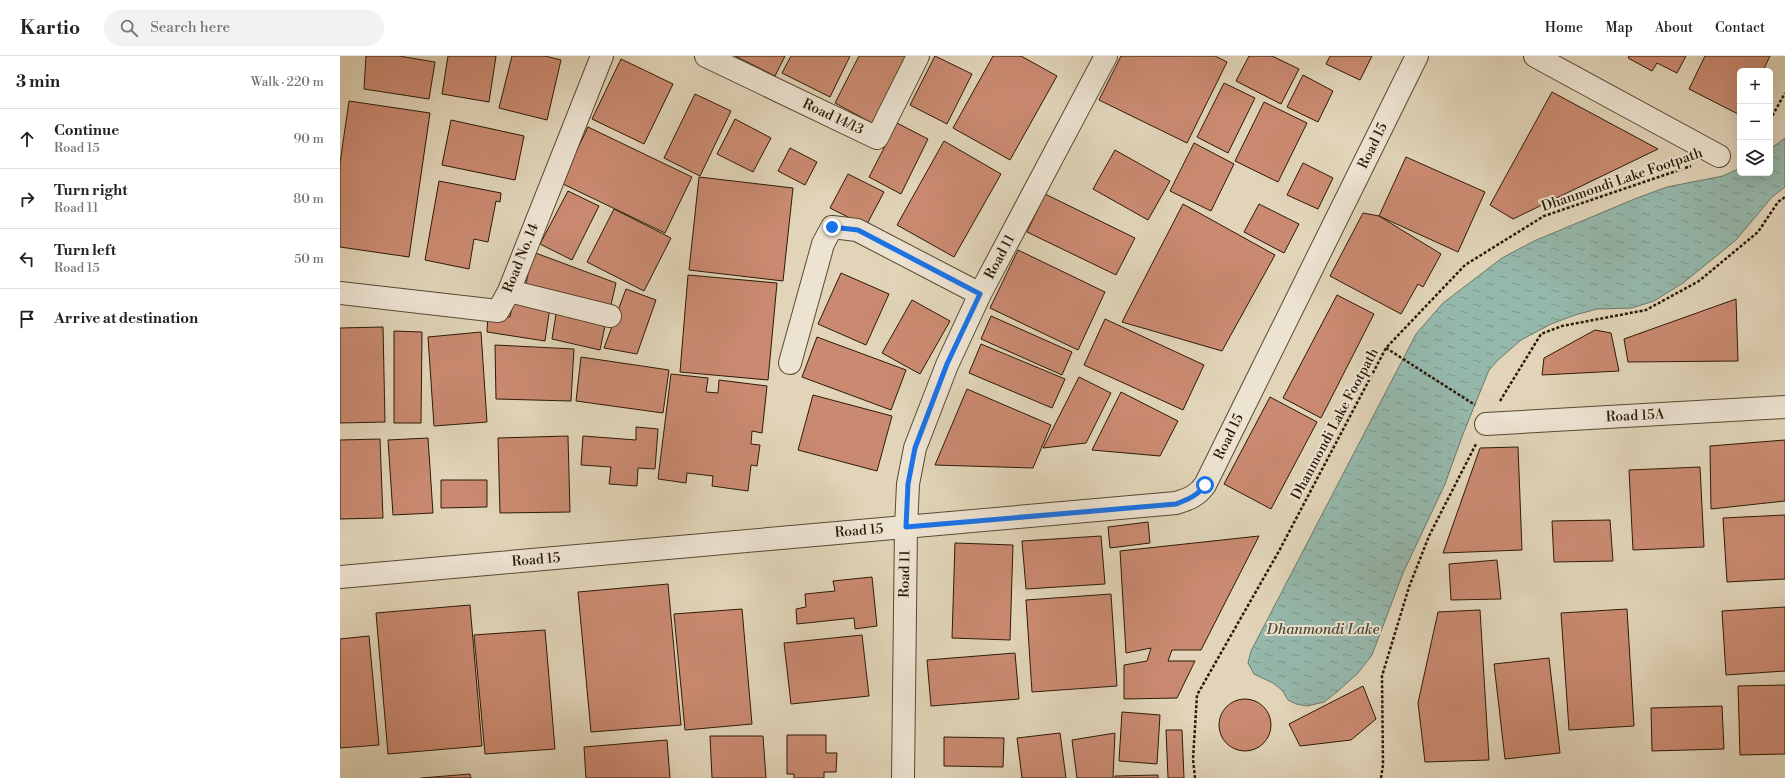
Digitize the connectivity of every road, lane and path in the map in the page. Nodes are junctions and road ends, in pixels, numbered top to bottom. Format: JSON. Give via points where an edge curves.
{"nodes":[{"id":1,"x":602,"y":56,"type":"edge"},
{"id":2,"x":706,"y":56,"type":"edge"},
{"id":3,"x":918,"y":56,"type":"edge"},
{"id":4,"x":1106,"y":56,"type":"edge"},
{"id":5,"x":1417,"y":56,"type":"edge"},
{"id":6,"x":1536,"y":56,"type":"edge"},
{"id":7,"x":1785,"y":94,"type":"edge"},
{"id":8,"x":1773,"y":115,"type":"edge"},
{"id":9,"x":1720,"y":156,"type":"joint"},
{"id":10,"x":1785,"y":197,"type":"edge"},
{"id":11,"x":509,"y":291,"type":"junction"},
{"id":12,"x":340,"y":293,"type":"edge"},
{"id":13,"x":980,"y":294,"type":"junction"},
{"id":14,"x":610,"y":316,"type":"dead end"},
{"id":15,"x":1386,"y":348,"type":"junction"},
{"id":16,"x":790,"y":363,"type":"dead end"},
{"id":17,"x":1785,"y":407,"type":"edge"},
{"id":18,"x":1482,"y":416,"type":"junction"},
{"id":19,"x":906,"y":527,"type":"junction"},
{"id":20,"x":340,"y":577,"type":"edge"},
{"id":21,"x":903,"y":778,"type":"edge"},
{"id":22,"x":1195,"y":778,"type":"edge"},
{"id":23,"x":1381,"y":778,"type":"edge"}],
"edges":[{"from":1,"to":11,"type":"street","name":"Road No. 14"},
{"from":2,"to":3,"type":"street","name":"Road 14/13","via":[[877,138]]},
{"from":4,"to":13,"type":"street","name":"Road 11"},
{"from":5,"to":19,"type":"street","name":"Road 15","via":[[1205,485],[1198,494],[1176,504]]},
{"from":6,"to":9,"type":"street"},
{"from":7,"to":8,"type":"path"},
{"from":9,"to":15,"type":"path","name":"Dhanmondi Lake Footpath","via":[[1544,216],[1464,265]]},
{"from":10,"to":18,"type":"path","via":[[1778,202],[1758,232],[1699,281],[1646,310],[1562,326],[1541,334]]},
{"from":11,"to":12,"type":"street","name":"Road No. 14","via":[[498,311]]},
{"from":11,"to":14,"type":"street"},
{"from":13,"to":16,"type":"street","via":[[858,230],[832,227],[823,244]]},
{"from":13,"to":19,"type":"street","name":"Road 11","via":[[947,364],[915,448],[908,484]]},
{"from":15,"to":18,"type":"path"},
{"from":15,"to":22,"type":"path","name":"Dhanmondi Lake Footpath","via":[[1279,551],[1197,695],[1193,758]]},
{"from":17,"to":18,"type":"street","name":"Road 15A"},
{"from":18,"to":23,"type":"path","via":[[1429,536],[1382,676]]},
{"from":19,"to":20,"type":"street","name":"Road 15"},
{"from":19,"to":21,"type":"street","name":"Road 11"}]}
